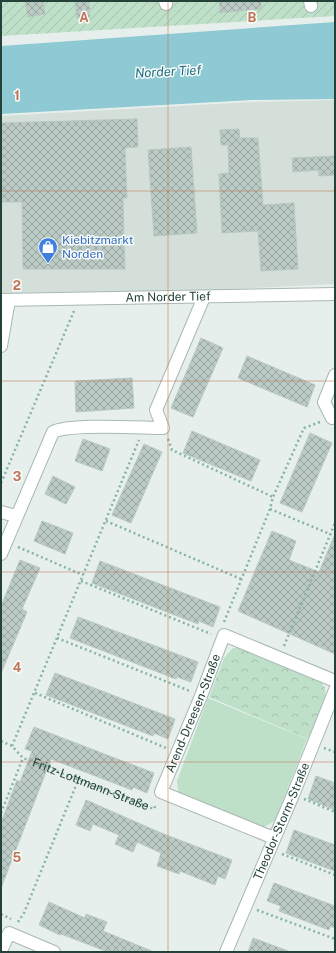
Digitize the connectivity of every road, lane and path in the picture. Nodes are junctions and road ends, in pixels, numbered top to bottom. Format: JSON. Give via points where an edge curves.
{"nodes":[{"id":1,"x":335,"y":294,"type":"edge"},
{"id":2,"x":204,"y":297,"type":"junction"},
{"id":3,"x":5,"y":300,"type":"edge"},
{"id":4,"x":79,"y":300,"type":"junction"},
{"id":5,"x":1,"y":346,"type":"edge"},
{"id":6,"x":335,"y":375,"type":"edge"},
{"id":7,"x":332,"y":418,"type":"joint"},
{"id":8,"x":163,"y":428,"type":"junction"},
{"id":9,"x":1,"y":483,"type":"edge"},
{"id":10,"x":273,"y":497,"type":"junction"},
{"id":11,"x":270,"y":509,"type":"junction"},
{"id":12,"x":1,"y":512,"type":"edge"},
{"id":13,"x":16,"y":516,"type":"junction"},
{"id":14,"x":106,"y":521,"type":"junction"},
{"id":15,"x":335,"y":523,"type":"edge"},
{"id":16,"x":330,"y":534,"type":"junction"},
{"id":17,"x":6,"y":542,"type":"junction"},
{"id":18,"x":1,"y":554,"type":"edge"},
{"id":19,"x":84,"y":574,"type":"junction"},
{"id":20,"x":241,"y":579,"type":"junction"},
{"id":21,"x":81,"y":581,"type":"junction"},
{"id":22,"x":224,"y":635,"type":"junction"},
{"id":23,"x":57,"y":638,"type":"junction"},
{"id":24,"x":279,"y":657,"type":"junction"},
{"id":25,"x":335,"y":681,"type":"edge"},
{"id":26,"x":335,"y":690,"type":"edge"},
{"id":27,"x":35,"y":693,"type":"junction"},
{"id":28,"x":201,"y":696,"type":"junction"},
{"id":29,"x":1,"y":741,"type":"edge"},
{"id":30,"x":12,"y":746,"type":"junction"},
{"id":31,"x":178,"y":752,"type":"junction"},
{"id":32,"x":23,"y":758,"type":"junction"},
{"id":33,"x":79,"y":778,"type":"junction"},
{"id":34,"x":161,"y":792,"type":"junction"},
{"id":35,"x":293,"y":795,"type":"junction"},
{"id":36,"x":335,"y":812,"type":"edge"},
{"id":37,"x":1,"y":813,"type":"edge"},
{"id":38,"x":272,"y":843,"type":"junction"},
{"id":39,"x":335,"y":875,"type":"edge"},
{"id":40,"x":244,"y":906,"type":"junction"},
{"id":41,"x":18,"y":923,"type":"dead end"},
{"id":42,"x":335,"y":940,"type":"edge"},
{"id":43,"x":1,"y":951,"type":"edge"},
{"id":44,"x":54,"y":952,"type":"edge"},
{"id":45,"x":226,"y":952,"type":"edge"}],
"edges":[{"from":1,"to":2,"type":"street","name":"Am Norder Tief"},
{"from":2,"to":4,"type":"street","name":"Am Norder Tief"},
{"from":2,"to":8,"type":"street","via":[[156,410]]},
{"from":3,"to":4,"type":"street","name":"Am Norder Tief"},
{"from":3,"to":5,"type":"street"},
{"from":4,"to":9,"type":"path"},
{"from":6,"to":7,"type":"street","via":[[324,402]]},
{"from":7,"to":10,"type":"path","via":[[304,428]]},
{"from":8,"to":10,"type":"path","via":[[172,450]]},
{"from":8,"to":13,"type":"street","via":[[60,429],[53,432]]},
{"from":8,"to":14,"type":"path","via":[[138,440]]},
{"from":10,"to":11,"type":"path"},
{"from":11,"to":16,"type":"path"},
{"from":11,"to":20,"type":"path"},
{"from":12,"to":13,"type":"street"},
{"from":13,"to":17,"type":"street"},
{"from":14,"to":19,"type":"path"},
{"from":14,"to":20,"type":"path"},
{"from":15,"to":16,"type":"path"},
{"from":16,"to":24,"type":"path"},
{"from":17,"to":18,"type":"street"},
{"from":17,"to":19,"type":"path"},
{"from":19,"to":21,"type":"path"},
{"from":20,"to":22,"type":"path","via":[[222,627]]},
{"from":21,"to":22,"type":"path","via":[[214,635]]},
{"from":21,"to":23,"type":"path"},
{"from":22,"to":24,"type":"street"},
{"from":22,"to":28,"type":"street","name":"Arend-Dreesen-Straße"},
{"from":23,"to":27,"type":"path"},
{"from":23,"to":28,"type":"path"},
{"from":24,"to":25,"type":"street"},
{"from":26,"to":35,"type":"street","name":"Theodor-Storm-Straße"},
{"from":27,"to":30,"type":"path"},
{"from":27,"to":31,"type":"path"},
{"from":28,"to":31,"type":"street","name":"Arend-Dreesen-Straße"},
{"from":29,"to":30,"type":"path"},
{"from":30,"to":32,"type":"path","name":"Fritz-Lottmann-Straße"},
{"from":31,"to":34,"type":"street","name":"Arend-Dreesen-Straße"},
{"from":32,"to":33,"type":"path","name":"Fritz-Lottmann-Straße"},
{"from":32,"to":37,"type":"path"},
{"from":33,"to":34,"type":"path","name":"Fritz-Lottmann-Straße","via":[[154,809]]},
{"from":33,"to":41,"type":"path"},
{"from":34,"to":38,"type":"street","name":"Fritz-Lottmann-Straße"},
{"from":35,"to":36,"type":"path"},
{"from":35,"to":38,"type":"street","name":"Theodor-Storm-Straße"},
{"from":38,"to":39,"type":"path"},
{"from":38,"to":40,"type":"street","name":"Theodor-Storm-Straße"},
{"from":40,"to":42,"type":"path"},
{"from":40,"to":45,"type":"street","name":"Theodor-Storm-Straße"},
{"from":43,"to":44,"type":"street","via":[[9,933]]}]}
